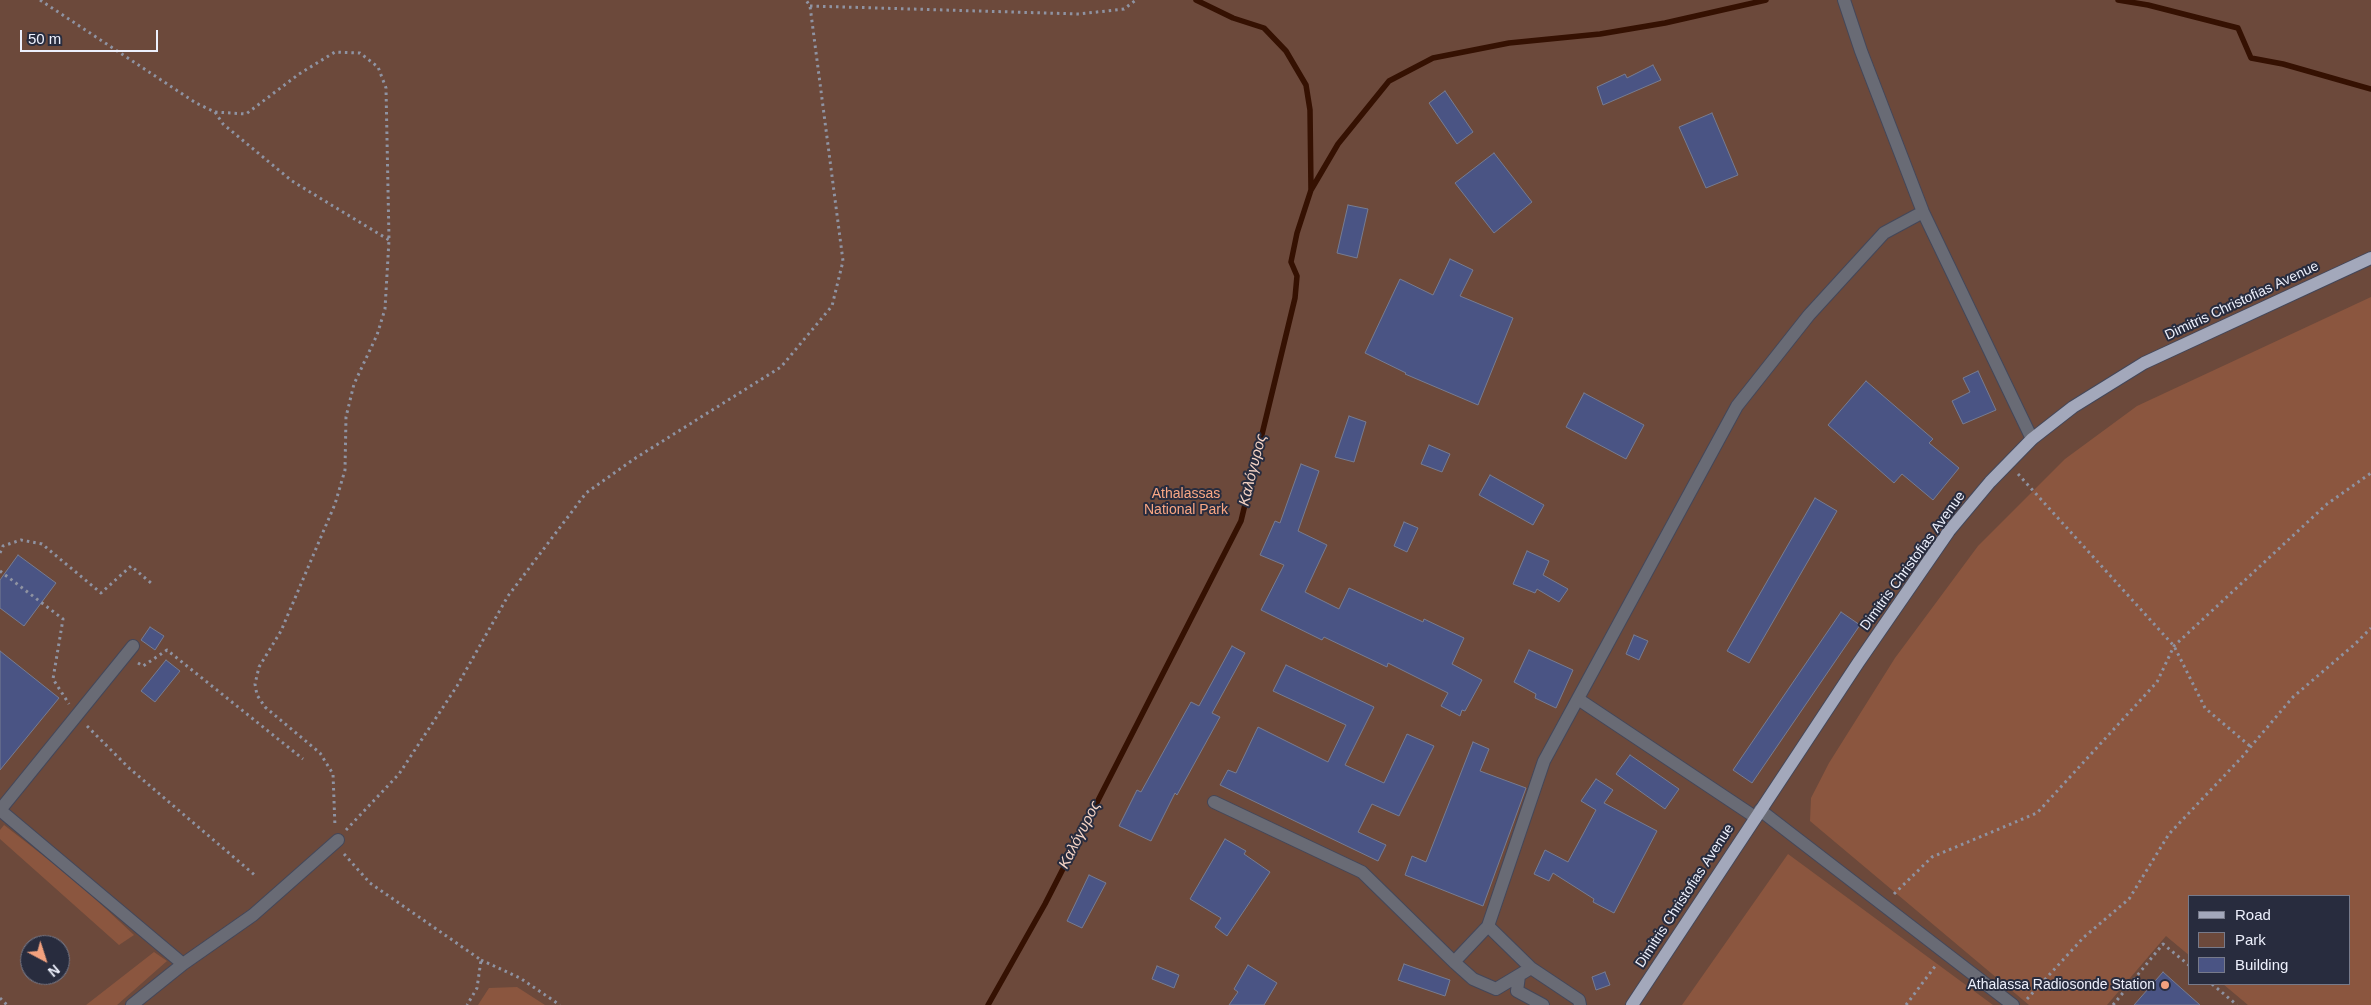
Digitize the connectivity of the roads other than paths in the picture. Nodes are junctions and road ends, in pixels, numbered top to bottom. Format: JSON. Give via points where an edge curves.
{"nodes":[{"id":1,"x":1844,"y":0,"type":"edge"},
{"id":2,"x":1922,"y":212,"type":"junction"},
{"id":3,"x":2371,"y":258,"type":"edge"},
{"id":4,"x":2032,"y":439,"type":"junction"},
{"id":5,"x":133,"y":646,"type":"dead end"},
{"id":6,"x":1578,"y":699,"type":"junction"},
{"id":7,"x":1214,"y":802,"type":"dead end"},
{"id":8,"x":1757,"y":814,"type":"junction"},
{"id":9,"x":338,"y":840,"type":"road end"},
{"id":10,"x":1488,"y":926,"type":"junction"},
{"id":11,"x":1454,"y":962,"type":"junction"},
{"id":12,"x":184,"y":964,"type":"junction"},
{"id":13,"x":1531,"y":968,"type":"junction"},
{"id":14,"x":1519,"y":976,"type":"junction"},
{"id":15,"x":132,"y":1005,"type":"edge"},
{"id":16,"x":1543,"y":1005,"type":"edge"},
{"id":17,"x":1580,"y":1005,"type":"edge"},
{"id":18,"x":1632,"y":1005,"type":"edge"},
{"id":19,"x":2013,"y":1005,"type":"edge"}],
"edges":[{"from":1,"to":2,"type":"lane"},
{"from":2,"to":4,"type":"lane"},
{"from":2,"to":6,"type":"lane","via":[[1884,234],[1809,315],[1737,406]]},
{"from":3,"to":4,"type":"main road","name":"Dimitris Christofias Avenue","via":[[2144,363],[2074,407]]},
{"from":4,"to":8,"type":"main road","name":"Dimitris Christofias Avenue","via":[[1949,531]]},
{"from":5,"to":12,"type":"lane","via":[[0,810]]},
{"from":6,"to":8,"type":"lane"},
{"from":6,"to":10,"type":"lane","via":[[1544,761]]},
{"from":7,"to":11,"type":"lane","via":[[1362,872]]},
{"from":8,"to":18,"type":"main road","name":"Dimitris Christofias Avenue"},
{"from":8,"to":19,"type":"lane"},
{"from":9,"to":12,"type":"lane","via":[[253,915]]},
{"from":10,"to":11,"type":"lane"},
{"from":10,"to":13,"type":"lane"},
{"from":11,"to":14,"type":"lane","via":[[1473,980],[1496,989]]},
{"from":12,"to":15,"type":"lane"},
{"from":13,"to":14,"type":"lane"},
{"from":13,"to":17,"type":"lane","via":[[1579,1000]]},
{"from":14,"to":16,"type":"lane","via":[[1517,991]]}]}
